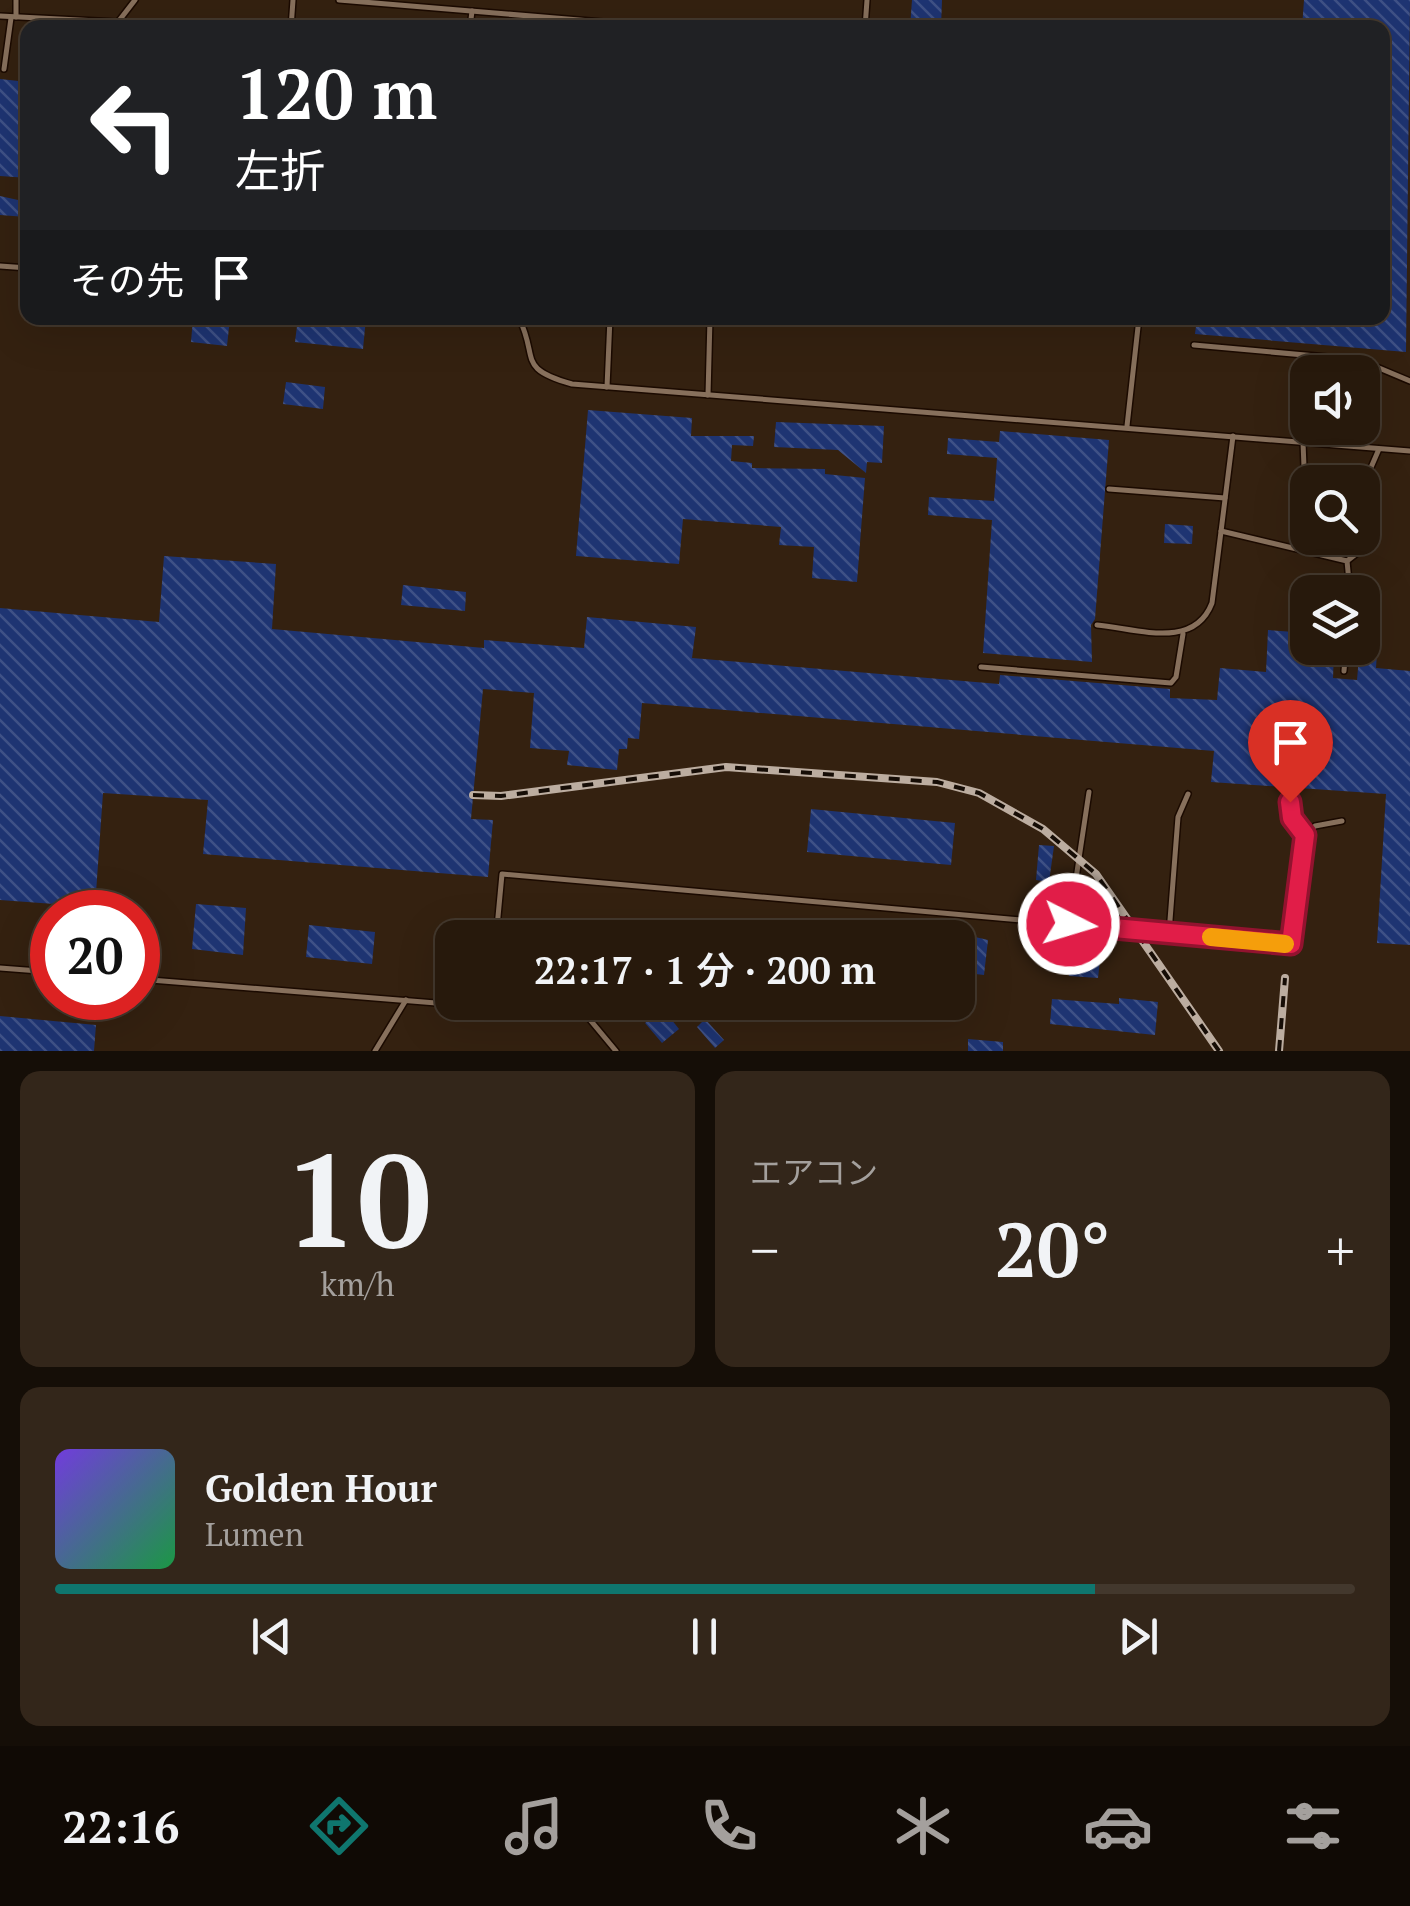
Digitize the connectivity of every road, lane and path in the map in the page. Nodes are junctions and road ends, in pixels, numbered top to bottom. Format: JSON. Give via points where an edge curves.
{"nodes":[{"id":1,"x":16,"y":0,"type":"edge"},
{"id":2,"x":135,"y":0,"type":"edge"},
{"id":3,"x":340,"y":0,"type":"edge"},
{"id":4,"x":472,"y":11,"type":"junction"},
{"id":5,"x":0,"y":16,"type":"edge"},
{"id":6,"x":14,"y":17,"type":"junction"},
{"id":7,"x":76,"y":20,"type":"edge"},
{"id":8,"x":120,"y":20,"type":"edge"},
{"id":9,"x":471,"y":20,"type":"edge"},
{"id":10,"x":579,"y":20,"type":"edge"},
{"id":11,"x":4,"y":69,"type":"dead end"},
{"id":12,"x":521,"y":325,"type":"edge"},
{"id":13,"x":610,"y":325,"type":"edge"},
{"id":14,"x":710,"y":325,"type":"edge"},
{"id":15,"x":1137,"y":325,"type":"edge"},
{"id":16,"x":1194,"y":346,"type":"dead end"},
{"id":17,"x":1410,"y":381,"type":"edge"},
{"id":18,"x":608,"y":387,"type":"junction"},
{"id":19,"x":708,"y":395,"type":"junction"},
{"id":20,"x":1128,"y":426,"type":"junction"},
{"id":21,"x":1233,"y":436,"type":"junction"},
{"id":22,"x":1290,"y":441,"type":"edge"},
{"id":23,"x":1336,"y":445,"type":"edge"},
{"id":24,"x":1379,"y":449,"type":"junction"},
{"id":25,"x":1410,"y":451,"type":"edge"},
{"id":26,"x":1373,"y":465,"type":"edge"},
{"id":27,"x":1109,"y":489,"type":"dead end"},
{"id":28,"x":1226,"y":498,"type":"junction"},
{"id":29,"x":1221,"y":531,"type":"junction"},
{"id":30,"x":1355,"y":555,"type":"edge"},
{"id":31,"x":1347,"y":561,"type":"junction"},
{"id":32,"x":1348,"y":575,"type":"edge"},
{"id":33,"x":1097,"y":625,"type":"dead end"},
{"id":34,"x":1183,"y":634,"type":"junction"},
{"id":35,"x":1345,"y":665,"type":"edge"},
{"id":36,"x":982,"y":667,"type":"dead end"},
{"id":37,"x":1344,"y":672,"type":"dead end"},
{"id":38,"x":1089,"y":792,"type":"dead end"},
{"id":39,"x":1188,"y":794,"type":"dead end"},
{"id":40,"x":1290,"y":802,"type":"dead end"},
{"id":41,"x":1342,"y":821,"type":"dead end"},
{"id":42,"x":1305,"y":835,"type":"junction"},
{"id":43,"x":498,"y":920,"type":"edge"},
{"id":44,"x":1069,"y":924,"type":"junction"},
{"id":45,"x":1168,"y":933,"type":"junction"},
{"id":46,"x":0,"y":968,"type":"edge"},
{"id":47,"x":30,"y":970,"type":"edge"},
{"id":48,"x":160,"y":981,"type":"edge"},
{"id":49,"x":406,"y":1000,"type":"junction"},
{"id":50,"x":435,"y":1002,"type":"edge"},
{"id":51,"x":590,"y":1020,"type":"edge"},
{"id":52,"x":376,"y":1051,"type":"edge"},
{"id":53,"x":616,"y":1051,"type":"edge"}],
"edges":[{"from":1,"to":6,"type":"lane"},
{"from":2,"to":8,"type":"lane"},
{"from":3,"to":4,"type":"lane"},
{"from":4,"to":9,"type":"lane"},
{"from":4,"to":10,"type":"lane"},
{"from":5,"to":6,"type":"lane"},
{"from":6,"to":7,"type":"lane"},
{"from":6,"to":11,"type":"lane"},
{"from":12,"to":18,"type":"lane","via":[[527,358],[537,372]]},
{"from":13,"to":18,"type":"lane"},
{"from":14,"to":19,"type":"lane"},
{"from":15,"to":20,"type":"lane"},
{"from":16,"to":17,"type":"lane","via":[[1360,360]]},
{"from":18,"to":19,"type":"lane"},
{"from":19,"to":20,"type":"lane"},
{"from":20,"to":21,"type":"lane"},
{"from":21,"to":22,"type":"lane"},
{"from":21,"to":28,"type":"lane"},
{"from":23,"to":24,"type":"lane"},
{"from":24,"to":25,"type":"lane"},
{"from":24,"to":26,"type":"lane"},
{"from":27,"to":28,"type":"lane"},
{"from":28,"to":29,"type":"lane"},
{"from":29,"to":31,"type":"lane"},
{"from":29,"to":34,"type":"lane","via":[[1212,603],[1203,621]]},
{"from":30,"to":31,"type":"lane"},
{"from":31,"to":32,"type":"lane"},
{"from":33,"to":34,"type":"lane"},
{"from":34,"to":36,"type":"lane","via":[[1170,683]]},
{"from":35,"to":37,"type":"lane"},
{"from":38,"to":44,"type":"lane"},
{"from":39,"to":45,"type":"lane","via":[[1178,817]]},
{"from":40,"to":42,"type":"lane"},
{"from":41,"to":42,"type":"lane"},
{"from":42,"to":45,"type":"lane","via":[[1291,944]]},
{"from":43,"to":44,"type":"lane","via":[[502,874]]},
{"from":44,"to":45,"type":"lane"},
{"from":46,"to":47,"type":"lane"},
{"from":48,"to":49,"type":"lane"},
{"from":49,"to":50,"type":"lane"},
{"from":49,"to":52,"type":"lane"},
{"from":51,"to":53,"type":"lane"}]}
